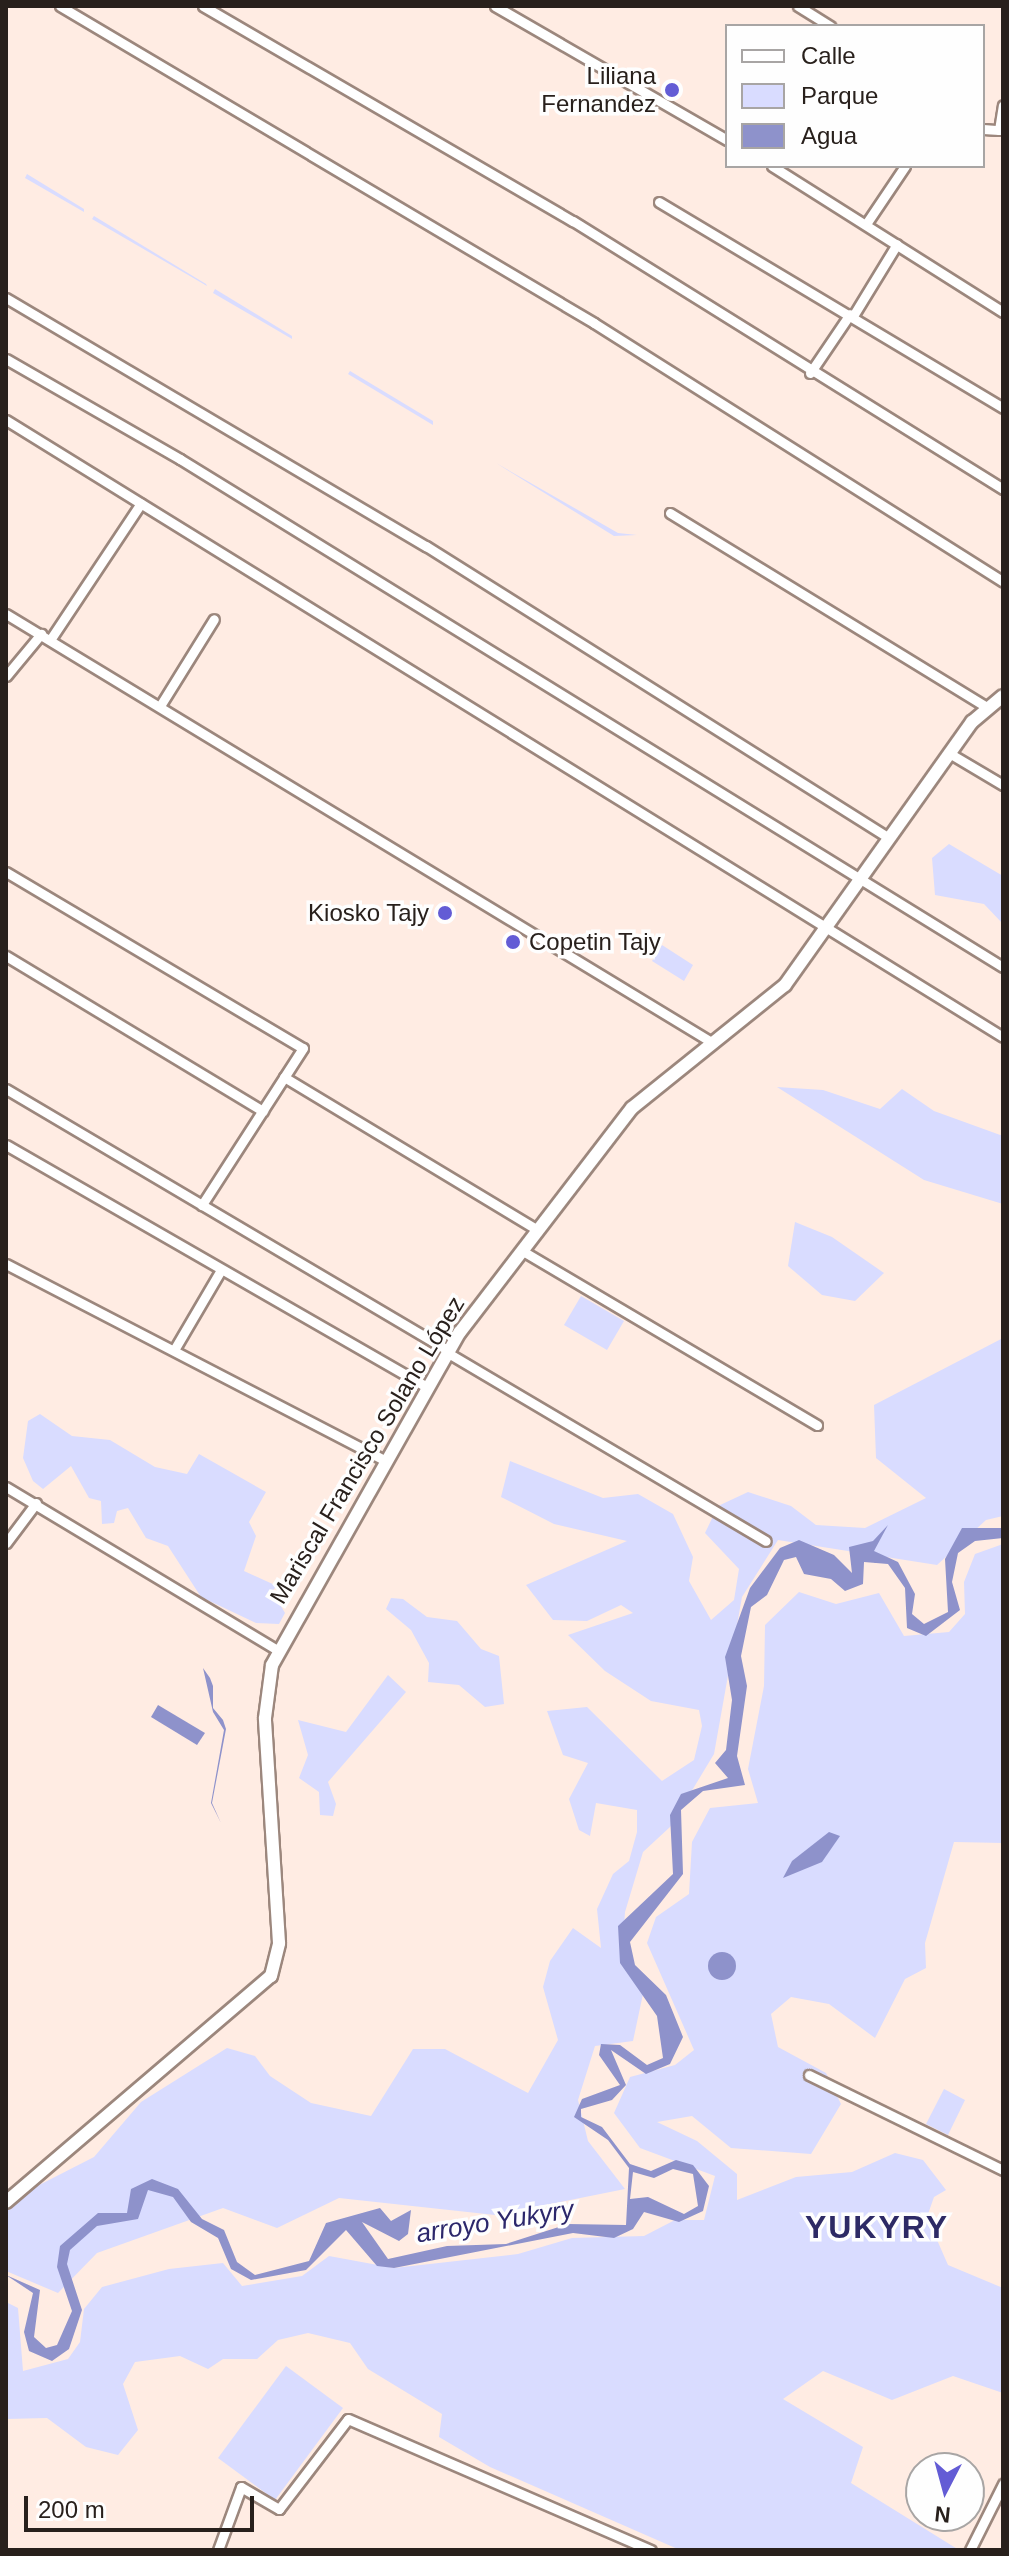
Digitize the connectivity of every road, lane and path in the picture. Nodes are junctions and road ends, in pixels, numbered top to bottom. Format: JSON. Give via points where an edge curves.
{"nodes":[{"id":1,"x":60,"y":6,"type":"edge"},
{"id":2,"x":203,"y":6,"type":"edge"},
{"id":3,"x":495,"y":6,"type":"edge"},
{"id":4,"x":798,"y":6,"type":"edge"},
{"id":5,"x":827,"y":24,"type":"edge"},
{"id":6,"x":1003,"y":105,"type":"edge"},
{"id":7,"x":1001,"y":131,"type":"edge"},
{"id":8,"x":725,"y":139,"type":"edge"},
{"id":9,"x":775,"y":168,"type":"edge"},
{"id":10,"x":904,"y":168,"type":"edge"},
{"id":11,"x":659,"y":202,"type":"dead end"},
{"id":12,"x":866,"y":224,"type":"junction"},
{"id":13,"x":897,"y":244,"type":"junction"},
{"id":14,"x":6,"y":298,"type":"edge"},
{"id":15,"x":1003,"y":312,"type":"edge"},
{"id":16,"x":851,"y":315,"type":"junction"},
{"id":17,"x":6,"y":359,"type":"edge"},
{"id":18,"x":810,"y":373,"type":"junction"},
{"id":19,"x":1003,"y":408,"type":"edge"},
{"id":20,"x":6,"y":420,"type":"edge"},
{"id":21,"x":1003,"y":489,"type":"edge"},
{"id":22,"x":141,"y":503,"type":"junction"},
{"id":23,"x":670,"y":513,"type":"dead end"},
{"id":24,"x":1003,"y":582,"type":"edge"},
{"id":25,"x":6,"y":614,"type":"edge"},
{"id":26,"x":214,"y":619,"type":"dead end"},
{"id":27,"x":46,"y":637,"type":"junction"},
{"id":28,"x":6,"y":676,"type":"edge"},
{"id":29,"x":1003,"y":696,"type":"edge"},
{"id":30,"x":160,"y":706,"type":"junction"},
{"id":31,"x":987,"y":707,"type":"junction"},
{"id":32,"x":949,"y":753,"type":"junction"},
{"id":33,"x":1003,"y":785,"type":"edge"},
{"id":34,"x":889,"y":838,"type":"junction"},
{"id":35,"x":6,"y":872,"type":"edge"},
{"id":36,"x":859,"y":880,"type":"junction"},
{"id":37,"x":825,"y":930,"type":"junction"},
{"id":38,"x":6,"y":956,"type":"edge"},
{"id":39,"x":1003,"y":967,"type":"edge"},
{"id":40,"x":1003,"y":1037,"type":"edge"},
{"id":41,"x":713,"y":1043,"type":"junction"},
{"id":42,"x":284,"y":1077,"type":"junction"},
{"id":43,"x":6,"y":1089,"type":"edge"},
{"id":44,"x":263,"y":1111,"type":"junction"},
{"id":45,"x":6,"y":1145,"type":"edge"},
{"id":46,"x":202,"y":1205,"type":"junction"},
{"id":47,"x":538,"y":1230,"type":"junction"},
{"id":48,"x":521,"y":1250,"type":"junction"},
{"id":49,"x":6,"y":1264,"type":"edge"},
{"id":50,"x":221,"y":1270,"type":"junction"},
{"id":51,"x":174,"y":1350,"type":"junction"},
{"id":52,"x":448,"y":1352,"type":"junction"},
{"id":53,"x":427,"y":1387,"type":"junction"},
{"id":54,"x":817,"y":1425,"type":"dead end"},
{"id":55,"x":384,"y":1460,"type":"junction"},
{"id":56,"x":6,"y":1487,"type":"edge"},
{"id":57,"x":36,"y":1503,"type":"junction"},
{"id":58,"x":766,"y":1541,"type":"dead end"},
{"id":59,"x":6,"y":1543,"type":"edge"},
{"id":60,"x":277,"y":1650,"type":"junction"},
{"id":61,"x":809,"y":2075,"type":"dead end"},
{"id":62,"x":1003,"y":2170,"type":"edge"},
{"id":63,"x":6,"y":2202,"type":"edge"},
{"id":64,"x":1003,"y":2484,"type":"edge"},
{"id":65,"x":218,"y":2550,"type":"edge"},
{"id":66,"x":651,"y":2550,"type":"edge"},
{"id":67,"x":970,"y":2550,"type":"edge"}],
"edges":[{"from":1,"to":24,"type":"street","via":[[594,323]]},
{"from":2,"to":18,"type":"street","via":[[573,221]]},
{"from":3,"to":8,"type":"street"},
{"from":4,"to":5,"type":"street"},
{"from":6,"to":7,"type":"street"},
{"from":9,"to":12,"type":"street"},
{"from":10,"to":12,"type":"street"},
{"from":11,"to":16,"type":"street"},
{"from":12,"to":13,"type":"street"},
{"from":13,"to":15,"type":"street"},
{"from":13,"to":16,"type":"street"},
{"from":14,"to":34,"type":"street","via":[[426,546]]},
{"from":16,"to":18,"type":"street"},
{"from":16,"to":19,"type":"street"},
{"from":17,"to":36,"type":"street","via":[[180,459]]},
{"from":18,"to":21,"type":"street"},
{"from":20,"to":22,"type":"street"},
{"from":22,"to":27,"type":"street"},
{"from":22,"to":37,"type":"street"},
{"from":23,"to":31,"type":"street"},
{"from":25,"to":27,"type":"street"},
{"from":26,"to":30,"type":"street"},
{"from":27,"to":28,"type":"street"},
{"from":27,"to":30,"type":"street"},
{"from":29,"to":31,"type":"main road","name":"Mariscal Francisco Solano López"},
{"from":30,"to":41,"type":"street","via":[[486,912]]},
{"from":31,"to":32,"type":"main road","name":"Mariscal Francisco Solano López"},
{"from":32,"to":33,"type":"street"},
{"from":32,"to":34,"type":"main road","name":"Mariscal Francisco Solano López"},
{"from":34,"to":36,"type":"main road","name":"Mariscal Francisco Solano López"},
{"from":35,"to":42,"type":"street","via":[[303,1048]]},
{"from":36,"to":37,"type":"main road","name":"Mariscal Francisco Solano López"},
{"from":36,"to":39,"type":"street"},
{"from":37,"to":40,"type":"street"},
{"from":37,"to":41,"type":"main road","name":"Mariscal Francisco Solano López","via":[[774,996]]},
{"from":38,"to":44,"type":"street"},
{"from":41,"to":47,"type":"main road","name":"Mariscal Francisco Solano López","via":[[632,1108]]},
{"from":42,"to":44,"type":"street"},
{"from":42,"to":47,"type":"street"},
{"from":43,"to":46,"type":"street"},
{"from":44,"to":46,"type":"street"},
{"from":45,"to":50,"type":"street"},
{"from":46,"to":52,"type":"street"},
{"from":47,"to":48,"type":"main road","name":"Mariscal Francisco Solano López"},
{"from":48,"to":52,"type":"main road","name":"Mariscal Francisco Solano López"},
{"from":48,"to":54,"type":"street"},
{"from":49,"to":51,"type":"street"},
{"from":50,"to":51,"type":"street"},
{"from":50,"to":53,"type":"street"},
{"from":51,"to":55,"type":"street"},
{"from":52,"to":53,"type":"main road","name":"Mariscal Francisco Solano López"},
{"from":52,"to":58,"type":"street"},
{"from":53,"to":55,"type":"main road","name":"Mariscal Francisco Solano López"},
{"from":55,"to":60,"type":"main road","name":"Mariscal Francisco Solano López"},
{"from":56,"to":57,"type":"street"},
{"from":57,"to":59,"type":"street"},
{"from":57,"to":60,"type":"street"},
{"from":60,"to":63,"type":"main road","name":"Mariscal Francisco Solano López","via":[[265,1702],[279,1943],[271,1976]]},
{"from":61,"to":62,"type":"street"},
{"from":64,"to":67,"type":"street"},
{"from":65,"to":66,"type":"street","via":[[241,2487],[279,2509],[348,2419]]}]}
